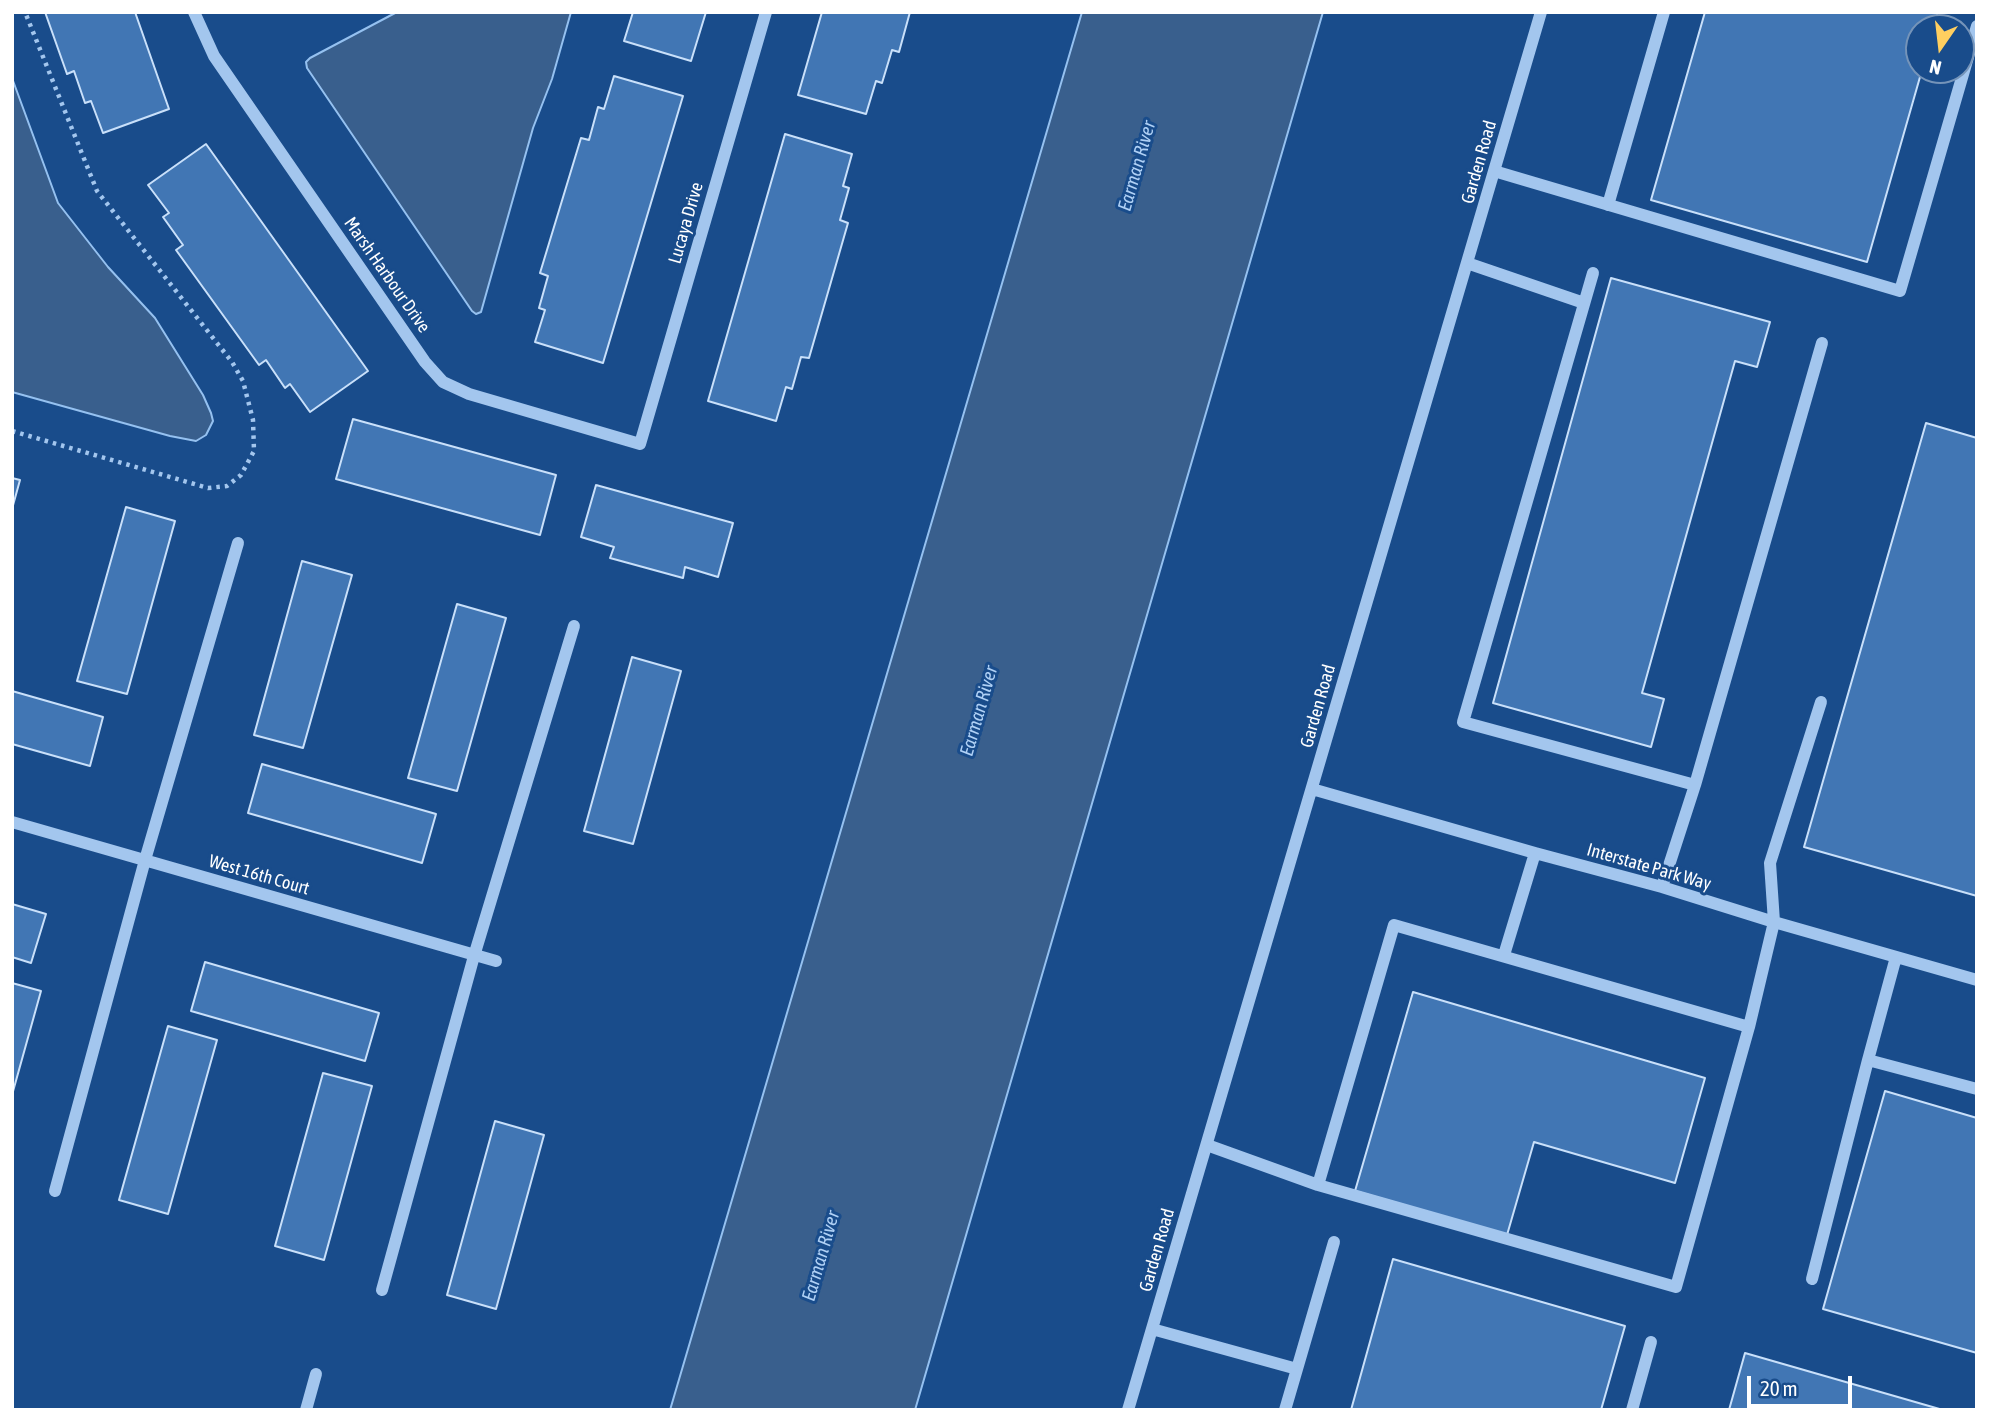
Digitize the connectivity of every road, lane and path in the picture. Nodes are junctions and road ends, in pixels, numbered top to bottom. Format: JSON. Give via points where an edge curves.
{"nodes":[{"id":1,"x":25,"y":12,"type":"edge"},
{"id":2,"x":194,"y":12,"type":"edge"},
{"id":3,"x":766,"y":12,"type":"edge"},
{"id":4,"x":1541,"y":12,"type":"edge"},
{"id":5,"x":1664,"y":12,"type":"edge"},
{"id":6,"x":1977,"y":26,"type":"edge"},
{"id":7,"x":1494,"y":171,"type":"junction"},
{"id":8,"x":1608,"y":205,"type":"junction"},
{"id":9,"x":1467,"y":262,"type":"junction"},
{"id":10,"x":1593,"y":273,"type":"dead end"},
{"id":11,"x":1584,"y":303,"type":"junction"},
{"id":12,"x":1822,"y":343,"type":"dead end"},
{"id":13,"x":12,"y":431,"type":"edge"},
{"id":14,"x":640,"y":444,"type":"joint"},
{"id":15,"x":238,"y":543,"type":"dead end"},
{"id":16,"x":574,"y":626,"type":"dead end"},
{"id":17,"x":1821,"y":702,"type":"dead end"},
{"id":18,"x":1695,"y":785,"type":"junction"},
{"id":19,"x":1312,"y":789,"type":"junction"},
{"id":20,"x":12,"y":822,"type":"edge"},
{"id":21,"x":1535,"y":853,"type":"junction"},
{"id":22,"x":145,"y":860,"type":"junction"},
{"id":23,"x":1662,"y":887,"type":"junction"},
{"id":24,"x":1774,"y":922,"type":"junction"},
{"id":25,"x":1504,"y":955,"type":"junction"},
{"id":26,"x":474,"y":956,"type":"junction"},
{"id":27,"x":1896,"y":957,"type":"junction"},
{"id":28,"x":496,"y":961,"type":"dead end"},
{"id":29,"x":1977,"y":980,"type":"edge"},
{"id":30,"x":1749,"y":1027,"type":"junction"},
{"id":31,"x":1868,"y":1060,"type":"junction"},
{"id":32,"x":1977,"y":1088,"type":"edge"},
{"id":33,"x":1207,"y":1145,"type":"junction"},
{"id":34,"x":1318,"y":1185,"type":"junction"},
{"id":35,"x":55,"y":1191,"type":"dead end"},
{"id":36,"x":1334,"y":1242,"type":"dead end"},
{"id":37,"x":1812,"y":1279,"type":"dead end"},
{"id":38,"x":382,"y":1290,"type":"dead end"},
{"id":39,"x":1152,"y":1329,"type":"junction"},
{"id":40,"x":1651,"y":1342,"type":"dead end"},
{"id":41,"x":1297,"y":1369,"type":"junction"},
{"id":42,"x":316,"y":1374,"type":"dead end"},
{"id":43,"x":306,"y":1410,"type":"edge"},
{"id":44,"x":1128,"y":1410,"type":"edge"},
{"id":45,"x":1285,"y":1410,"type":"edge"},
{"id":46,"x":1632,"y":1410,"type":"edge"}],
"edges":[{"from":1,"to":13,"type":"path","via":[[97,191],[243,381],[253,420],[254,451],[241,475],[226,486],[208,488]]},
{"from":2,"to":14,"type":"street","name":"Marsh Harbour Drive","via":[[214,56],[443,382],[469,394]]},
{"from":3,"to":14,"type":"street","name":"Lucaya Drive"},
{"from":4,"to":7,"type":"street","name":"Garden Road"},
{"from":5,"to":8,"type":"street"},
{"from":6,"to":8,"type":"street","via":[[1900,291]]},
{"from":7,"to":8,"type":"street"},
{"from":7,"to":9,"type":"street","name":"Garden Road"},
{"from":9,"to":11,"type":"street"},
{"from":9,"to":19,"type":"street","name":"Garden Road"},
{"from":10,"to":11,"type":"street"},
{"from":11,"to":18,"type":"street","via":[[1463,722]]},
{"from":12,"to":18,"type":"street"},
{"from":15,"to":22,"type":"street"},
{"from":16,"to":26,"type":"street"},
{"from":17,"to":24,"type":"street","via":[[1770,863]]},
{"from":18,"to":23,"type":"street"},
{"from":19,"to":21,"type":"street","name":"Interstate Park Way"},
{"from":19,"to":33,"type":"street","name":"Garden Road"},
{"from":20,"to":22,"type":"street","name":"West 16th Court"},
{"from":21,"to":23,"type":"street","name":"Interstate Park Way"},
{"from":21,"to":25,"type":"street"},
{"from":22,"to":26,"type":"street","name":"West 16th Court"},
{"from":22,"to":35,"type":"street"},
{"from":23,"to":24,"type":"street","name":"Interstate Park Way"},
{"from":24,"to":27,"type":"street","name":"Interstate Park Way"},
{"from":24,"to":30,"type":"street"},
{"from":25,"to":30,"type":"street"},
{"from":25,"to":34,"type":"street","via":[[1394,925]]},
{"from":26,"to":28,"type":"street","name":"West 16th Court"},
{"from":26,"to":38,"type":"street"},
{"from":27,"to":29,"type":"street","name":"Interstate Park Way"},
{"from":27,"to":31,"type":"street"},
{"from":30,"to":34,"type":"street","via":[[1676,1287]]},
{"from":31,"to":32,"type":"street"},
{"from":31,"to":37,"type":"street"},
{"from":33,"to":34,"type":"street"},
{"from":33,"to":39,"type":"street","name":"Garden Road"},
{"from":36,"to":41,"type":"street"},
{"from":39,"to":41,"type":"street"},
{"from":39,"to":44,"type":"street","name":"Garden Road"},
{"from":40,"to":46,"type":"street"},
{"from":41,"to":45,"type":"street"},
{"from":42,"to":43,"type":"street"}]}
